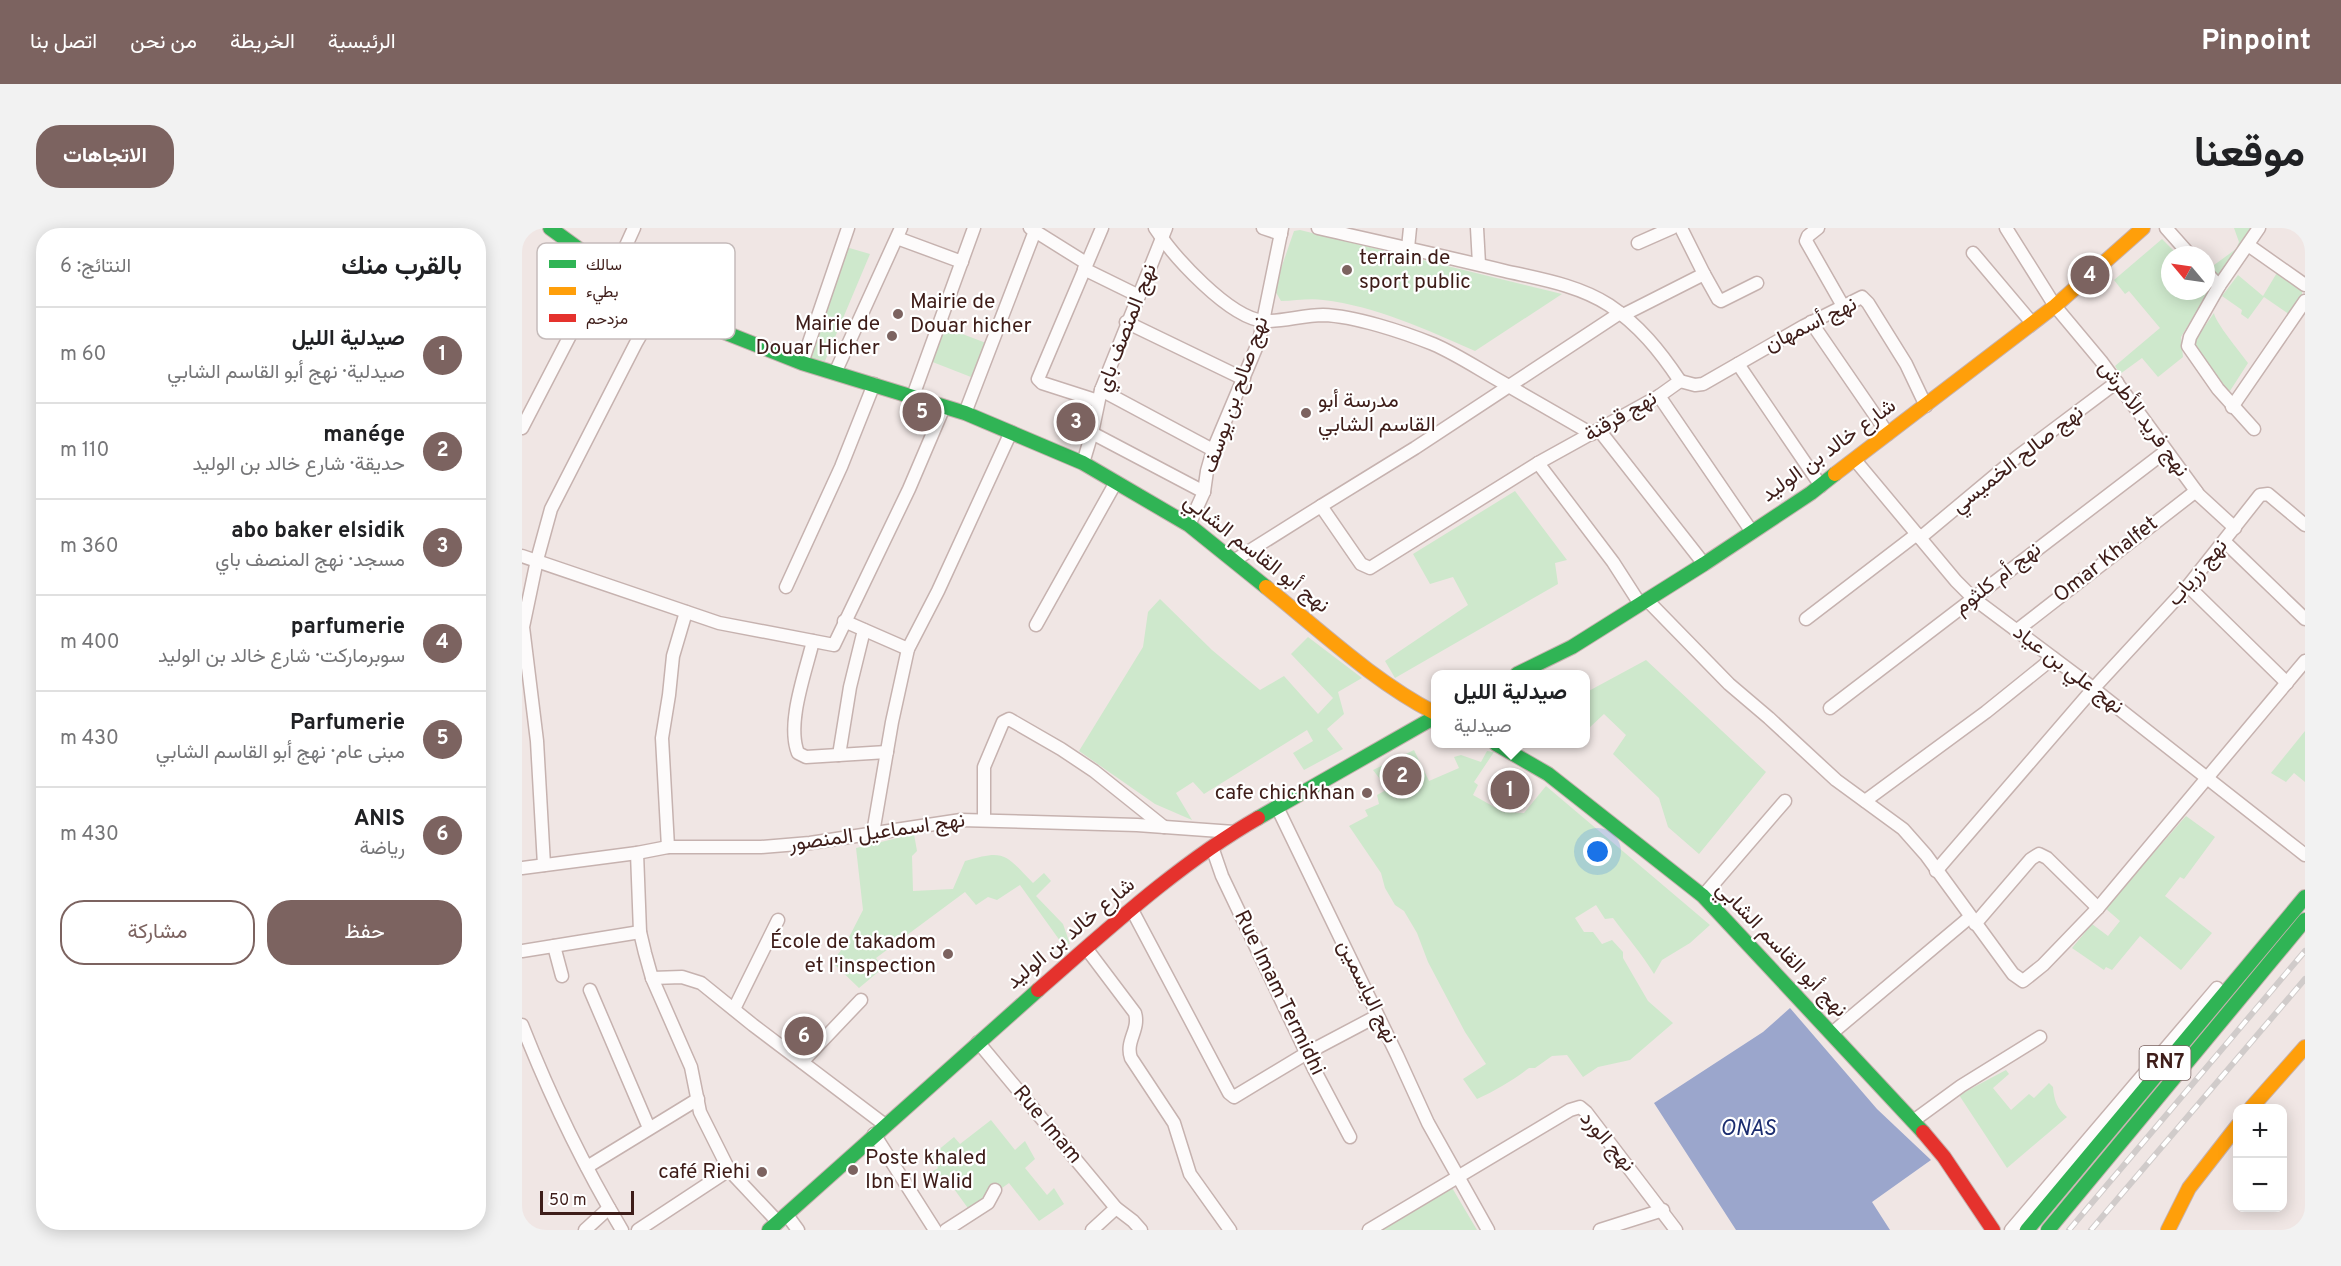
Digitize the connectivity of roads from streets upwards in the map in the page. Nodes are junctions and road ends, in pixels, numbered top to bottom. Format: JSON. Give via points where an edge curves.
{"nodes":[{"id":1,"x":550,"y":228,"type":"edge"},
{"id":2,"x":634,"y":228,"type":"edge"},
{"id":3,"x":848,"y":228,"type":"edge"},
{"id":4,"x":974,"y":228,"type":"edge"},
{"id":5,"x":1102,"y":228,"type":"edge"},
{"id":6,"x":1155,"y":228,"type":"edge"},
{"id":7,"x":1263,"y":228,"type":"edge"},
{"id":8,"x":1318,"y":228,"type":"edge"},
{"id":9,"x":1410,"y":228,"type":"edge"},
{"id":10,"x":1477,"y":228,"type":"edge"},
{"id":11,"x":1672,"y":228,"type":"edge"},
{"id":12,"x":1681,"y":228,"type":"edge"},
{"id":13,"x":1818,"y":228,"type":"edge"},
{"id":14,"x":2007,"y":228,"type":"edge"},
{"id":15,"x":2143,"y":228,"type":"edge"},
{"id":16,"x":2166,"y":228,"type":"edge"},
{"id":17,"x":2259,"y":228,"type":"edge"},
{"id":18,"x":1033,"y":230,"type":"edge"},
{"id":19,"x":1282,"y":231,"type":"edge"},
{"id":20,"x":899,"y":233,"type":"edge"},
{"id":21,"x":1164,"y":234,"type":"edge"},
{"id":22,"x":571,"y":243,"type":"edge"},
{"id":23,"x":625,"y":243,"type":"edge"},
{"id":24,"x":1638,"y":243,"type":"dead end"},
{"id":25,"x":2248,"y":245,"type":"junction"},
{"id":26,"x":2182,"y":246,"type":"edge"},
{"id":27,"x":1408,"y":248,"type":"junction"},
{"id":28,"x":1973,"y":253,"type":"dead end"},
{"id":29,"x":962,"y":262,"type":"junction"},
{"id":30,"x":1479,"y":264,"type":"junction"},
{"id":31,"x":1085,"y":266,"type":"junction"},
{"id":32,"x":1704,"y":274,"type":"junction"},
{"id":33,"x":2215,"y":282,"type":"edge"},
{"id":34,"x":1757,"y":283,"type":"dead end"},
{"id":35,"x":2305,"y":285,"type":"edge"},
{"id":36,"x":2219,"y":286,"type":"junction"},
{"id":37,"x":1138,"y":296,"type":"junction"},
{"id":38,"x":2305,"y":301,"type":"edge"},
{"id":39,"x":1843,"y":306,"type":"junction"},
{"id":40,"x":2055,"y":306,"type":"junction"},
{"id":41,"x":1622,"y":314,"type":"junction"},
{"id":42,"x":1264,"y":321,"type":"junction"},
{"id":43,"x":1126,"y":322,"type":"junction"},
{"id":44,"x":1811,"y":322,"type":"junction"},
{"id":45,"x":2032,"y":323,"type":"junction"},
{"id":46,"x":735,"y":337,"type":"edge"},
{"id":47,"x":570,"y":339,"type":"edge"},
{"id":48,"x":638,"y":339,"type":"edge"},
{"id":49,"x":802,"y":363,"type":"junction"},
{"id":50,"x":1738,"y":364,"type":"junction"},
{"id":51,"x":835,"y":374,"type":"junction"},
{"id":52,"x":1244,"y":379,"type":"junction"},
{"id":53,"x":1680,"y":381,"type":"junction"},
{"id":54,"x":2117,"y":382,"type":"junction"},
{"id":55,"x":874,"y":384,"type":"junction"},
{"id":56,"x":1509,"y":386,"type":"junction"},
{"id":57,"x":912,"y":396,"type":"junction"},
{"id":58,"x":1100,"y":396,"type":"junction"},
{"id":59,"x":1659,"y":396,"type":"junction"},
{"id":60,"x":1926,"y":406,"type":"junction"},
{"id":61,"x":944,"y":407,"type":"junction"},
{"id":62,"x":2232,"y":407,"type":"junction"},
{"id":63,"x":965,"y":413,"type":"junction"},
{"id":64,"x":525,"y":415,"type":"edge"},
{"id":65,"x":522,"y":428,"type":"edge"},
{"id":66,"x":2254,"y":429,"type":"dead end"},
{"id":67,"x":1011,"y":432,"type":"junction"},
{"id":68,"x":1092,"y":432,"type":"junction"},
{"id":69,"x":1595,"y":432,"type":"junction"},
{"id":70,"x":1888,"y":434,"type":"junction"},
{"id":71,"x":1213,"y":450,"type":"junction"},
{"id":72,"x":2166,"y":451,"type":"junction"},
{"id":73,"x":1855,"y":460,"type":"junction"},
{"id":74,"x":1083,"y":463,"type":"junction"},
{"id":75,"x":1538,"y":463,"type":"junction"},
{"id":76,"x":1116,"y":482,"type":"junction"},
{"id":77,"x":1821,"y":486,"type":"junction"},
{"id":78,"x":2196,"y":490,"type":"junction"},
{"id":79,"x":1204,"y":492,"type":"junction"},
{"id":80,"x":1321,"y":506,"type":"junction"},
{"id":81,"x":1189,"y":525,"type":"junction"},
{"id":82,"x":2305,"y":525,"type":"edge"},
{"id":83,"x":2235,"y":528,"type":"junction"},
{"id":84,"x":1752,"y":532,"type":"junction"},
{"id":85,"x":1919,"y":536,"type":"junction"},
{"id":86,"x":2225,"y":542,"type":"junction"},
{"id":87,"x":522,"y":556,"type":"edge"},
{"id":88,"x":537,"y":560,"type":"junction"},
{"id":89,"x":1234,"y":560,"type":"junction"},
{"id":90,"x":1704,"y":564,"type":"junction"},
{"id":91,"x":2188,"y":586,"type":"junction"},
{"id":92,"x":786,"y":587,"type":"dead end"},
{"id":93,"x":1973,"y":598,"type":"junction"},
{"id":94,"x":1643,"y":602,"type":"junction"},
{"id":95,"x":686,"y":612,"type":"junction"},
{"id":96,"x":2305,"y":619,"type":"edge"},
{"id":97,"x":1806,"y":620,"type":"dead end"},
{"id":98,"x":844,"y":621,"type":"junction"},
{"id":99,"x":1036,"y":625,"type":"dead end"},
{"id":100,"x":523,"y":627,"type":"edge"},
{"id":101,"x":864,"y":630,"type":"junction"},
{"id":102,"x":2016,"y":631,"type":"junction"},
{"id":103,"x":813,"y":641,"type":"junction"},
{"id":104,"x":908,"y":650,"type":"junction"},
{"id":105,"x":2053,"y":658,"type":"junction"},
{"id":106,"x":2305,"y":661,"type":"edge"},
{"id":107,"x":1526,"y":670,"type":"edge"},
{"id":108,"x":2287,"y":683,"type":"junction"},
{"id":109,"x":2093,"y":688,"type":"junction"},
{"id":110,"x":1830,"y":708,"type":"dead end"},
{"id":111,"x":1431,"y":713,"type":"edge"},
{"id":112,"x":1431,"y":717,"type":"edge"},
{"id":113,"x":528,"y":726,"type":"edge"},
{"id":114,"x":1503,"y":748,"type":"edge"},
{"id":115,"x":887,"y":752,"type":"junction"},
{"id":116,"x":839,"y":755,"type":"junction"},
{"id":117,"x":2208,"y":779,"type":"junction"},
{"id":118,"x":1785,"y":801,"type":"dead end"},
{"id":119,"x":1865,"y":801,"type":"junction"},
{"id":120,"x":1277,"y":807,"type":"junction"},
{"id":121,"x":984,"y":820,"type":"junction"},
{"id":122,"x":1164,"y":827,"type":"junction"},
{"id":123,"x":1234,"y":832,"type":"junction"},
{"id":124,"x":873,"y":833,"type":"junction"},
{"id":125,"x":668,"y":847,"type":"junction"},
{"id":126,"x":1212,"y":847,"type":"junction"},
{"id":127,"x":637,"y":853,"type":"junction"},
{"id":128,"x":2305,"y":855,"type":"edge"},
{"id":129,"x":544,"y":865,"type":"junction"},
{"id":130,"x":522,"y":868,"type":"edge"},
{"id":131,"x":1936,"y":871,"type":"junction"},
{"id":132,"x":2305,"y":884,"type":"edge"},
{"id":133,"x":1703,"y":896,"type":"junction"},
{"id":134,"x":2305,"y":897,"type":"edge"},
{"id":135,"x":2098,"y":908,"type":"junction"},
{"id":136,"x":1132,"y":910,"type":"junction"},
{"id":137,"x":778,"y":920,"type":"dead end"},
{"id":138,"x":2305,"y":920,"type":"edge"},
{"id":139,"x":1973,"y":921,"type":"junction"},
{"id":140,"x":640,"y":932,"type":"junction"},
{"id":141,"x":554,"y":946,"type":"junction"},
{"id":142,"x":1086,"y":948,"type":"junction"},
{"id":143,"x":522,"y":951,"type":"edge"},
{"id":144,"x":562,"y":976,"type":"dead end"},
{"id":145,"x":652,"y":978,"type":"junction"},
{"id":146,"x":590,"y":990,"type":"dead end"},
{"id":147,"x":861,"y":1000,"type":"dead end"},
{"id":148,"x":734,"y":1009,"type":"junction"},
{"id":149,"x":1377,"y":1016,"type":"junction"},
{"id":150,"x":522,"y":1025,"type":"edge"},
{"id":151,"x":1832,"y":1033,"type":"junction"},
{"id":152,"x":2040,"y":1036,"type":"dead end"},
{"id":153,"x":978,"y":1042,"type":"junction"},
{"id":154,"x":2305,"y":1047,"type":"edge"},
{"id":155,"x":1307,"y":1053,"type":"junction"},
{"id":156,"x":802,"y":1062,"type":"junction"},
{"id":157,"x":698,"y":1099,"type":"junction"},
{"id":158,"x":2255,"y":1104,"type":"edge"},
{"id":159,"x":1913,"y":1121,"type":"junction"},
{"id":160,"x":885,"y":1125,"type":"junction"},
{"id":161,"x":649,"y":1128,"type":"junction"},
{"id":162,"x":2233,"y":1131,"type":"edge"},
{"id":163,"x":874,"y":1134,"type":"junction"},
{"id":164,"x":1350,"y":1137,"type":"dead end"},
{"id":165,"x":587,"y":1167,"type":"junction"},
{"id":166,"x":729,"y":1170,"type":"junction"},
{"id":167,"x":1457,"y":1177,"type":"junction"},
{"id":168,"x":995,"y":1190,"type":"dead end"},
{"id":169,"x":609,"y":1208,"type":"junction"},
{"id":170,"x":1116,"y":1208,"type":"junction"},
{"id":171,"x":1663,"y":1210,"type":"junction"},
{"id":172,"x":778,"y":1222,"type":"edge"},
{"id":173,"x":585,"y":1230,"type":"edge"},
{"id":174,"x":622,"y":1230,"type":"edge"},
{"id":175,"x":638,"y":1230,"type":"edge"},
{"id":176,"x":798,"y":1230,"type":"edge"},
{"id":177,"x":935,"y":1230,"type":"edge"},
{"id":178,"x":946,"y":1230,"type":"edge"},
{"id":179,"x":1092,"y":1230,"type":"edge"},
{"id":180,"x":1141,"y":1230,"type":"edge"},
{"id":181,"x":1230,"y":1230,"type":"edge"},
{"id":182,"x":1369,"y":1230,"type":"edge"},
{"id":183,"x":1488,"y":1230,"type":"edge"},
{"id":184,"x":1600,"y":1230,"type":"edge"},
{"id":185,"x":1676,"y":1230,"type":"edge"},
{"id":186,"x":1993,"y":1230,"type":"edge"},
{"id":187,"x":2011,"y":1230,"type":"edge"},
{"id":188,"x":2027,"y":1230,"type":"edge"},
{"id":189,"x":2048,"y":1230,"type":"edge"},
{"id":190,"x":2168,"y":1230,"type":"edge"}],
"edges":[{"from":1,"to":22,"type":"street","name":"نهج أبو القاسم الشابي"},
{"from":2,"to":23,"type":"street"},
{"from":3,"to":49,"type":"street"},
{"from":4,"to":29,"type":"street"},
{"from":5,"to":31,"type":"street"},
{"from":6,"to":21,"type":"street"},
{"from":7,"to":19,"type":"street"},
{"from":8,"to":27,"type":"street","name":"نهج قرقنة"},
{"from":9,"to":27,"type":"street"},
{"from":10,"to":30,"type":"street"},
{"from":11,"to":24,"type":"street"},
{"from":12,"to":32,"type":"street"},
{"from":13,"to":39,"type":"street","via":[[1806,241]]},
{"from":14,"to":40,"type":"street","name":"نهج فريد الأطرش"},
{"from":15,"to":40,"type":"street","name":"شارع خالد بن الوليد"},
{"from":16,"to":26,"type":"street"},
{"from":17,"to":25,"type":"street"},
{"from":18,"to":31,"type":"street"},
{"from":18,"to":63,"type":"street"},
{"from":19,"to":42,"type":"street","name":"نهج صالح بن يوسف"},
{"from":20,"to":29,"type":"street"},
{"from":20,"to":51,"type":"street"},
{"from":21,"to":37,"type":"street","name":"نهج المنصف باي"},
{"from":21,"to":42,"type":"street","via":[[1196,278],[1251,317]]},
{"from":25,"to":35,"type":"street"},
{"from":25,"to":36,"type":"street"},
{"from":27,"to":30,"type":"street","name":"نهج قرقنة"},
{"from":28,"to":45,"type":"street"},
{"from":29,"to":57,"type":"street"},
{"from":30,"to":41,"type":"street","name":"نهج قرقنة","via":[[1578,290]]},
{"from":31,"to":37,"type":"street"},
{"from":31,"to":58,"type":"street","via":[[1038,379]]},
{"from":32,"to":34,"type":"street","via":[[1722,301]]},
{"from":32,"to":41,"type":"street"},
{"from":33,"to":36,"type":"street"},
{"from":36,"to":62,"type":"street","via":[[2188,345]]},
{"from":37,"to":43,"type":"street","name":"نهج المنصف باي"},
{"from":38,"to":62,"type":"street"},
{"from":39,"to":44,"type":"street","name":"نهج أسمهان"},
{"from":39,"to":60,"type":"street","name":"نهج أسمهان","via":[[1859,297],[1865,299],[1906,364]]},
{"from":40,"to":45,"type":"street","name":"شارع خالد بن الوليد"},
{"from":40,"to":54,"type":"street","name":"نهج فريد الأطرش"},
{"from":41,"to":53,"type":"street","name":"نهج قرقنة","via":[[1651,341]]},
{"from":41,"to":56,"type":"street"},
{"from":42,"to":52,"type":"street","name":"نهج صالح بن يوسف"},
{"from":42,"to":56,"type":"street","via":[[1324,315],[1368,323],[1435,345]]},
{"from":43,"to":52,"type":"street"},
{"from":43,"to":58,"type":"street","name":"نهج المنصف باي"},
{"from":44,"to":50,"type":"street","name":"نهج أسمهان"},
{"from":44,"to":70,"type":"street"},
{"from":45,"to":60,"type":"street","name":"شارع خالد بن الوليد"},
{"from":46,"to":49,"type":"street","name":"نهج أبو القاسم الشابي"},
{"from":47,"to":64,"type":"street"},
{"from":48,"to":88,"type":"street","via":[[551,509]]},
{"from":49,"to":51,"type":"street","name":"نهج أبو القاسم الشابي"},
{"from":50,"to":53,"type":"street","name":"نهج أسمهان","via":[[1703,384]]},
{"from":50,"to":77,"type":"street"},
{"from":51,"to":55,"type":"street","name":"نهج أبو القاسم الشابي"},
{"from":52,"to":71,"type":"street","name":"نهج صالح بن يوسف"},
{"from":53,"to":59,"type":"street","name":"نهج قرقنة"},
{"from":54,"to":72,"type":"street","name":"نهج فريد الأطرش"},
{"from":54,"to":85,"type":"street","name":"نهج صالح الخميسي"},
{"from":55,"to":57,"type":"street","name":"نهج أبو القاسم الشابي"},
{"from":55,"to":92,"type":"street"},
{"from":56,"to":69,"type":"street"},
{"from":56,"to":80,"type":"street"},
{"from":57,"to":61,"type":"street","name":"نهج أبو القاسم الشابي"},
{"from":58,"to":68,"type":"street","name":"نهج المنصف باي"},
{"from":58,"to":71,"type":"street"},
{"from":59,"to":69,"type":"street","name":"نهج قرقنة"},
{"from":59,"to":84,"type":"street"},
{"from":60,"to":70,"type":"street","name":"شارع خالد بن الوليد"},
{"from":61,"to":63,"type":"street","name":"نهج أبو القاسم الشابي"},
{"from":61,"to":98,"type":"street","via":[[909,489]]},
{"from":62,"to":66,"type":"street"},
{"from":63,"to":67,"type":"street","name":"نهج أبو القاسم الشابي"},
{"from":64,"to":65,"type":"street"},
{"from":67,"to":74,"type":"street","name":"نهج أبو القاسم الشابي"},
{"from":67,"to":104,"type":"street"},
{"from":68,"to":74,"type":"street","name":"نهج المنصف باي"},
{"from":68,"to":79,"type":"street"},
{"from":69,"to":75,"type":"street","name":"نهج قرقنة"},
{"from":69,"to":90,"type":"street"},
{"from":70,"to":73,"type":"street","name":"شارع خالد بن الوليد"},
{"from":71,"to":79,"type":"street","name":"نهج صالح بن يوسف"},
{"from":72,"to":78,"type":"street","name":"نهج فريد الأطرش"},
{"from":72,"to":93,"type":"street","name":"نهج أم كلثوم"},
{"from":73,"to":77,"type":"street","name":"شارع خالد بن الوليد"},
{"from":73,"to":85,"type":"street","name":"نهج علي بن عياد"},
{"from":74,"to":76,"type":"street","name":"نهج أبو القاسم الشابي"},
{"from":75,"to":80,"type":"street","name":"نهج قرقنة","via":[[1370,568],[1361,564]]},
{"from":75,"to":94,"type":"street"},
{"from":76,"to":81,"type":"street","name":"نهج أبو القاسم الشابي"},
{"from":76,"to":99,"type":"street"},
{"from":77,"to":84,"type":"street","name":"شارع خالد بن الوليد"},
{"from":78,"to":83,"type":"street","name":"نهج فريد الأطرش"},
{"from":78,"to":102,"type":"street","name":"Omar Khalfet"},
{"from":79,"to":81,"type":"street","name":"نهج صالح بن يوسف"},
{"from":80,"to":89,"type":"street"},
{"from":81,"to":89,"type":"street","name":"نهج أبو القاسم الشابي"},
{"from":82,"to":83,"type":"street","name":"نهج زرياب","via":[[2264,493]]},
{"from":83,"to":86,"type":"street","name":"نهج زرياب"},
{"from":84,"to":90,"type":"street","name":"شارع خالد بن الوليد"},
{"from":85,"to":93,"type":"street","name":"نهج علي بن عياد"},
{"from":85,"to":97,"type":"street","name":"نهج صالح الخميسي"},
{"from":86,"to":91,"type":"street","name":"نهج زرياب"},
{"from":86,"to":96,"type":"street"},
{"from":87,"to":88,"type":"street"},
{"from":88,"to":95,"type":"street"},
{"from":88,"to":100,"type":"street"},
{"from":89,"to":111,"type":"street","name":"نهج أبو القاسم الشابي","via":[[1388,684]]},
{"from":90,"to":94,"type":"street","name":"شارع خالد بن الوليد"},
{"from":91,"to":108,"type":"street"},
{"from":91,"to":109,"type":"street","name":"نهج زرياب"},
{"from":93,"to":102,"type":"street","name":"نهج علي بن عياد"},
{"from":93,"to":110,"type":"street","name":"نهج أم كلثوم"},
{"from":94,"to":107,"type":"street","name":"شارع خالد بن الوليد"},
{"from":94,"to":119,"type":"street","via":[[1712,670]]},
{"from":95,"to":103,"type":"street","via":[[720,623]]},
{"from":95,"to":125,"type":"street","via":[[673,656],[662,738]]},
{"from":98,"to":101,"type":"street"},
{"from":98,"to":103,"type":"street","via":[[834,645]]},
{"from":100,"to":113,"type":"street"},
{"from":101,"to":104,"type":"street"},
{"from":101,"to":116,"type":"street"},
{"from":102,"to":105,"type":"street","name":"نهج علي بن عياد"},
{"from":103,"to":116,"type":"street","via":[[795,718],[796,750],[806,757]]},
{"from":104,"to":115,"type":"street"},
{"from":105,"to":109,"type":"street","name":"نهج علي بن عياد"},
{"from":105,"to":119,"type":"street"},
{"from":106,"to":108,"type":"street"},
{"from":108,"to":117,"type":"street"},
{"from":109,"to":117,"type":"street","name":"نهج علي بن عياد"},
{"from":109,"to":131,"type":"street","name":"نهج زرياب"},
{"from":112,"to":120,"type":"street","name":"شارع خالد بن الوليد"},
{"from":113,"to":129,"type":"street"},
{"from":114,"to":133,"type":"street","name":"نهج أبو القاسم الشابي","via":[[1586,802]]},
{"from":115,"to":116,"type":"street"},
{"from":115,"to":124,"type":"street"},
{"from":117,"to":128,"type":"street","name":"نهج علي بن عياد"},
{"from":117,"to":135,"type":"street"},
{"from":118,"to":133,"type":"street"},
{"from":119,"to":131,"type":"street","via":[[1897,823]]},
{"from":120,"to":123,"type":"street","name":"شارع خالد بن الوليد"},
{"from":120,"to":149,"type":"street","name":"نهج الياسمين"},
{"from":121,"to":122,"type":"street","name":"نهج اسماعيل المنصور"},
{"from":121,"to":122,"type":"street","via":[[984,768],[1003,722],[1009,719],[1094,771]]},
{"from":121,"to":124,"type":"street","name":"نهج اسماعيل المنصور"},
{"from":122,"to":123,"type":"street","name":"نهج اسماعيل المنصور"},
{"from":123,"to":126,"type":"street","name":"شارع خالد بن الوليد"},
{"from":124,"to":125,"type":"street","name":"نهج اسماعيل المنصور","via":[[777,846]]},
{"from":125,"to":127,"type":"street","name":"نهج اسماعيل المنصور"},
{"from":126,"to":136,"type":"street","name":"شارع خالد بن الوليد"},
{"from":126,"to":155,"type":"street","name":"Rue Imam Termidhi"},
{"from":127,"to":129,"type":"street","name":"نهج اسماعيل المنصور"},
{"from":127,"to":140,"type":"street"},
{"from":129,"to":130,"type":"street","name":"نهج اسماعيل المنصور"},
{"from":131,"to":139,"type":"street"},
{"from":132,"to":187,"type":"street"},
{"from":133,"to":151,"type":"street","name":"نهج أبو القاسم الشابي"},
{"from":134,"to":188,"type":"street","number":"RN7"},
{"from":135,"to":139,"type":"street","via":[[2039,854]]},
{"from":135,"to":139,"type":"street","via":[[2023,981],[2013,974]]},
{"from":136,"to":142,"type":"street","name":"شارع خالد بن الوليد"},
{"from":136,"to":155,"type":"street","via":[[1231,1095],[1238,1096]]},
{"from":137,"to":148,"type":"street"},
{"from":138,"to":189,"type":"street","number":"RN7"},
{"from":139,"to":151,"type":"street"},
{"from":140,"to":141,"type":"street"},
{"from":140,"to":145,"type":"street"},
{"from":141,"to":143,"type":"street"},
{"from":141,"to":144,"type":"street"},
{"from":142,"to":153,"type":"street","name":"شارع خالد بن الوليد"},
{"from":142,"to":181,"type":"street","via":[[1135,1013],[1137,1026],[1129,1045],[1131,1058],[1174,1123],[1190,1174]]},
{"from":145,"to":148,"type":"street","via":[[697,981]]},
{"from":145,"to":157,"type":"street","via":[[691,1067]]},
{"from":146,"to":161,"type":"street"},
{"from":147,"to":156,"type":"street"},
{"from":148,"to":156,"type":"street"},
{"from":149,"to":155,"type":"street"},
{"from":149,"to":167,"type":"street","name":"نهج الياسمين"},
{"from":150,"to":165,"type":"street"},
{"from":151,"to":159,"type":"street","name":"نهج أبو القاسم الشابي"},
{"from":152,"to":159,"type":"street"},
{"from":153,"to":160,"type":"street","name":"شارع خالد بن الوليد"},
{"from":153,"to":170,"type":"street","name":"Rue Imam"},
{"from":154,"to":158,"type":"street"},
{"from":155,"to":164,"type":"street","name":"Rue Imam Termidhi"},
{"from":156,"to":160,"type":"street"},
{"from":157,"to":161,"type":"street"},
{"from":157,"to":166,"type":"street","via":[[705,1124]]},
{"from":159,"to":186,"type":"street","name":"نهج أبو القاسم الشابي","via":[[1944,1157]]},
{"from":160,"to":163,"type":"street","name":"شارع خالد بن الوليد"},
{"from":161,"to":165,"type":"street"},
{"from":162,"to":190,"type":"street","via":[[2185,1192]]},
{"from":163,"to":172,"type":"street","name":"شارع خالد بن الوليد"},
{"from":163,"to":177,"type":"street"},
{"from":165,"to":169,"type":"street"},
{"from":166,"to":172,"type":"street"},
{"from":166,"to":175,"type":"street"},
{"from":167,"to":171,"type":"street","name":"نهج الورد","via":[[1580,1107]]},
{"from":167,"to":182,"type":"street"},
{"from":167,"to":183,"type":"street","name":"نهج الياسمين"},
{"from":168,"to":178,"type":"street","via":[[988,1203]]},
{"from":169,"to":173,"type":"street"},
{"from":169,"to":174,"type":"street"},
{"from":170,"to":179,"type":"street"},
{"from":170,"to":180,"type":"street","name":"Rue Imam"},
{"from":171,"to":184,"type":"street"},
{"from":171,"to":185,"type":"street","name":"نهج الورد"},
{"from":172,"to":176,"type":"street"}]}
